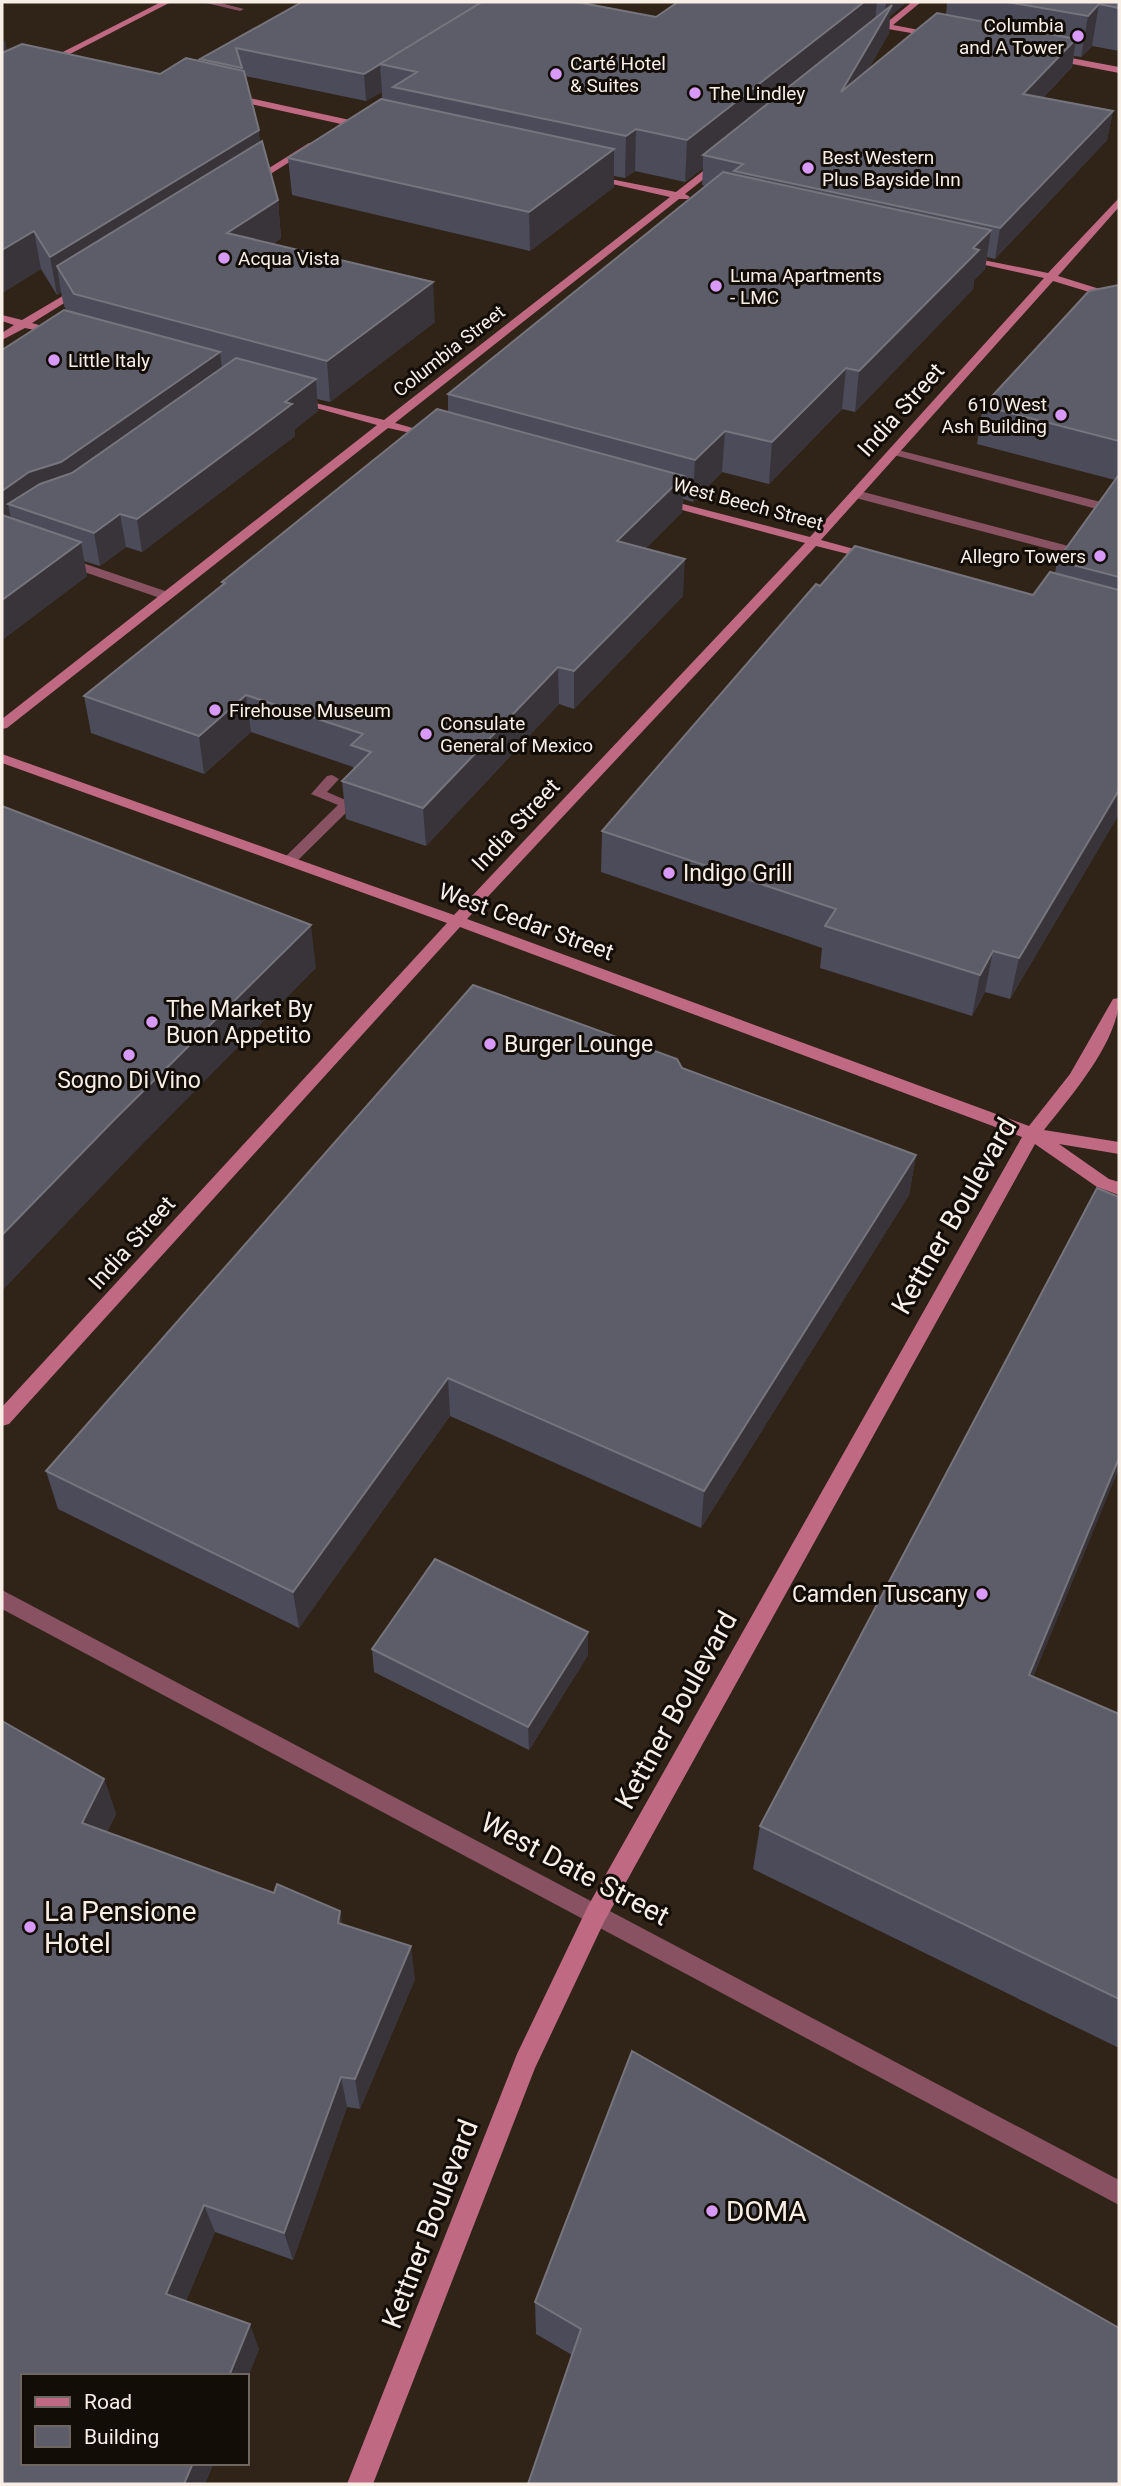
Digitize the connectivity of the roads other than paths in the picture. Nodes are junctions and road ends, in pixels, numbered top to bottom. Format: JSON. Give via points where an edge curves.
{"nodes":[{"id":1,"x":167,"y":2,"type":"edge"},
{"id":2,"x":206,"y":2,"type":"edge"},
{"id":3,"x":916,"y":2,"type":"edge"},
{"id":4,"x":240,"y":9,"type":"dead end"},
{"id":5,"x":864,"y":23,"type":"edge"},
{"id":6,"x":886,"y":27,"type":"junction"},
{"id":7,"x":948,"y":38,"type":"edge"},
{"id":8,"x":861,"y":47,"type":"edge"},
{"id":9,"x":35,"y":54,"type":"edge"},
{"id":10,"x":1040,"y":55,"type":"edge"},
{"id":11,"x":54,"y":59,"type":"junction"},
{"id":12,"x":76,"y":63,"type":"edge"},
{"id":13,"x":1119,"y":70,"type":"edge"},
{"id":14,"x":2,"y":86,"type":"edge"},
{"id":15,"x":219,"y":94,"type":"edge"},
{"id":16,"x":358,"y":116,"type":"edge"},
{"id":17,"x":348,"y":122,"type":"junction"},
{"id":18,"x":375,"y":128,"type":"edge"},
{"id":19,"x":727,"y":156,"type":"edge"},
{"id":20,"x":587,"y":176,"type":"edge"},
{"id":21,"x":240,"y":189,"type":"edge"},
{"id":22,"x":679,"y":196,"type":"junction"},
{"id":23,"x":702,"y":201,"type":"edge"},
{"id":24,"x":1119,"y":201,"type":"edge"},
{"id":25,"x":953,"y":255,"type":"edge"},
{"id":26,"x":1051,"y":277,"type":"junction"},
{"id":27,"x":89,"y":283,"type":"edge"},
{"id":28,"x":1119,"y":298,"type":"edge"},
{"id":29,"x":2,"y":318,"type":"edge"},
{"id":30,"x":23,"y":324,"type":"junction"},
{"id":31,"x":68,"y":336,"type":"edge"},
{"id":32,"x":2,"y":337,"type":"edge"},
{"id":33,"x":287,"y":397,"type":"edge"},
{"id":34,"x":387,"y":424,"type":"junction"},
{"id":35,"x":438,"y":439,"type":"edge"},
{"id":36,"x":894,"y":453,"type":"junction"},
{"id":37,"x":856,"y":494,"type":"junction"},
{"id":38,"x":646,"y":496,"type":"edge"},
{"id":39,"x":1112,"y":509,"type":"edge"},
{"id":40,"x":813,"y":542,"type":"junction"},
{"id":41,"x":1072,"y":551,"type":"edge"},
{"id":42,"x":54,"y":557,"type":"edge"},
{"id":43,"x":879,"y":560,"type":"edge"},
{"id":44,"x":167,"y":596,"type":"junction"},
{"id":45,"x":2,"y":725,"type":"edge"},
{"id":46,"x":2,"y":758,"type":"edge"},
{"id":47,"x":332,"y":779,"type":"dead end"},
{"id":48,"x":289,"y":860,"type":"junction"},
{"id":49,"x":457,"y":921,"type":"junction"},
{"id":50,"x":1119,"y":1003,"type":"edge"},
{"id":51,"x":1032,"y":1134,"type":"junction"},
{"id":52,"x":1119,"y":1148,"type":"edge"},
{"id":53,"x":1119,"y":1189,"type":"edge"},
{"id":54,"x":2,"y":1419,"type":"edge"},
{"id":55,"x":2,"y":1599,"type":"edge"},
{"id":56,"x":596,"y":1914,"type":"junction"},
{"id":57,"x":1119,"y":2193,"type":"edge"},
{"id":58,"x":360,"y":2484,"type":"edge"}],
"edges":[{"from":1,"to":11,"type":"main road"},
{"from":2,"to":4,"type":"street"},
{"from":3,"to":6,"type":"main road"},
{"from":5,"to":6,"type":"main road"},
{"from":6,"to":7,"type":"main road"},
{"from":6,"to":8,"type":"main road"},
{"from":9,"to":11,"type":"main road"},
{"from":10,"to":13,"type":"main road"},
{"from":11,"to":12,"type":"main road"},
{"from":11,"to":14,"type":"main road"},
{"from":15,"to":17,"type":"main road"},
{"from":16,"to":17,"type":"main road"},
{"from":17,"to":18,"type":"main road"},
{"from":17,"to":21,"type":"main road"},
{"from":19,"to":22,"type":"main road","name":"Columbia Street"},
{"from":20,"to":22,"type":"main road"},
{"from":22,"to":23,"type":"main road"},
{"from":22,"to":34,"type":"main road","name":"Columbia Street"},
{"from":24,"to":26,"type":"main road","name":"India Street"},
{"from":25,"to":26,"type":"main road"},
{"from":26,"to":28,"type":"main road"},
{"from":26,"to":36,"type":"main road","name":"India Street"},
{"from":27,"to":30,"type":"main road"},
{"from":29,"to":30,"type":"main road"},
{"from":30,"to":31,"type":"main road"},
{"from":30,"to":32,"type":"main road"},
{"from":33,"to":34,"type":"main road"},
{"from":34,"to":35,"type":"main road"},
{"from":34,"to":44,"type":"main road","name":"Columbia Street"},
{"from":36,"to":37,"type":"main road","name":"India Street"},
{"from":36,"to":39,"type":"street"},
{"from":37,"to":40,"type":"main road","name":"India Street"},
{"from":37,"to":41,"type":"street"},
{"from":38,"to":40,"type":"main road","name":"West Beech Street"},
{"from":40,"to":43,"type":"main road","name":"West Beech Street"},
{"from":40,"to":49,"type":"main road","name":"India Street"},
{"from":42,"to":44,"type":"street"},
{"from":44,"to":45,"type":"main road","name":"Columbia Street"},
{"from":46,"to":48,"type":"main road","name":"West Cedar Street"},
{"from":47,"to":48,"type":"street","via":[[318,794],[348,804]]},
{"from":48,"to":49,"type":"main road","name":"West Cedar Street"},
{"from":49,"to":51,"type":"main road","name":"West Cedar Street"},
{"from":49,"to":54,"type":"main road","name":"India Street"},
{"from":50,"to":51,"type":"main road","name":"Kettner Boulevard","via":[[1076,1078]]},
{"from":51,"to":52,"type":"main road","name":"West Cedar Street"},
{"from":51,"to":53,"type":"main road","name":"West Cedar Street"},
{"from":51,"to":56,"type":"main road","name":"Kettner Boulevard"},
{"from":55,"to":56,"type":"street","name":"West Date Street"},
{"from":56,"to":57,"type":"street","name":"West Date Street"},
{"from":56,"to":58,"type":"main road","name":"Kettner Boulevard","via":[[525,2062]]}]}
